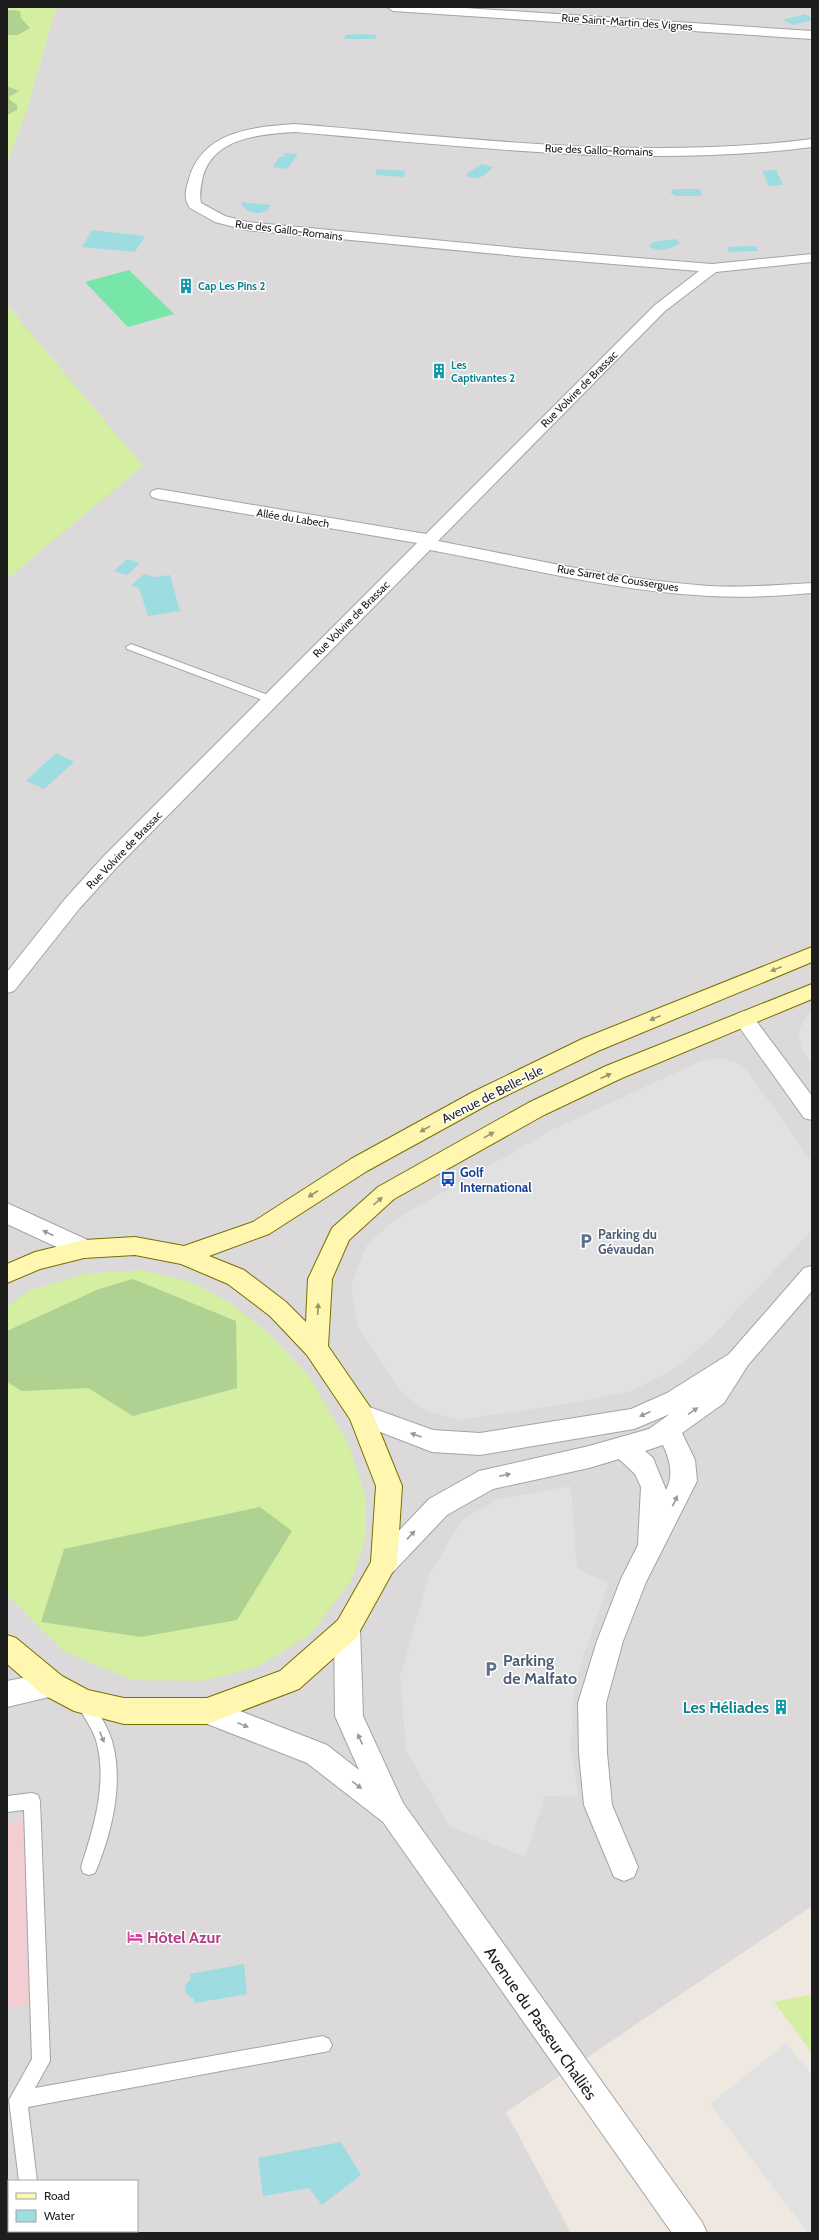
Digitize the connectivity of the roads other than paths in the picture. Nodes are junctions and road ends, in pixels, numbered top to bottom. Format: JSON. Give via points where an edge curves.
{"nodes":[{"id":1,"x":393,"y":7,"type":"edge"},
{"id":2,"x":812,"y":36,"type":"edge"},
{"id":3,"x":812,"y":143,"type":"edge"},
{"id":4,"x":812,"y":258,"type":"edge"},
{"id":5,"x":712,"y":268,"type":"junction"},
{"id":6,"x":158,"y":494,"type":"dead end"},
{"id":7,"x":428,"y":542,"type":"junction"},
{"id":8,"x":812,"y":588,"type":"edge"},
{"id":9,"x":130,"y":647,"type":"dead end"},
{"id":10,"x":272,"y":700,"type":"junction"},
{"id":11,"x":812,"y":954,"type":"edge"},
{"id":12,"x":7,"y":986,"type":"edge"},
{"id":13,"x":812,"y":991,"type":"edge"},
{"id":14,"x":744,"y":1019,"type":"junction"},
{"id":15,"x":812,"y":1112,"type":"edge"},
{"id":16,"x":7,"y":1212,"type":"edge"},
{"id":17,"x":84,"y":1249,"type":"junction"},
{"id":18,"x":184,"y":1255,"type":"junction"},
{"id":19,"x":7,"y":1274,"type":"edge"},
{"id":20,"x":812,"y":1274,"type":"edge"},
{"id":21,"x":316,"y":1348,"type":"junction"},
{"id":22,"x":739,"y":1358,"type":"junction"},
{"id":23,"x":361,"y":1414,"type":"junction"},
{"id":24,"x":668,"y":1429,"type":"junction"},
{"id":25,"x":623,"y":1447,"type":"junction"},
{"id":26,"x":649,"y":1548,"type":"junction"},
{"id":27,"x":384,"y":1564,"type":"junction"},
{"id":28,"x":347,"y":1629,"type":"junction"},
{"id":29,"x":7,"y":1647,"type":"edge"},
{"id":30,"x":52,"y":1685,"type":"junction"},
{"id":31,"x":7,"y":1694,"type":"edge"},
{"id":32,"x":84,"y":1702,"type":"junction"},
{"id":33,"x":207,"y":1710,"type":"junction"},
{"id":34,"x":7,"y":1804,"type":"edge"},
{"id":35,"x":392,"y":1813,"type":"junction"},
{"id":36,"x":89,"y":1867,"type":"dead end"},
{"id":37,"x":624,"y":1867,"type":"dead end"},
{"id":38,"x":322,"y":2045,"type":"dead end"},
{"id":39,"x":18,"y":2100,"type":"junction"},
{"id":40,"x":28,"y":2180,"type":"edge"},
{"id":41,"x":691,"y":2233,"type":"edge"}],
"edges":[{"from":1,"to":2,"type":"street","name":"Rue Saint-Martin des Vignes","via":[[756,30]]},
{"from":3,"to":5,"type":"street","name":"Rue des Gallo-Romains","via":[[647,152],[511,146],[295,128],[262,130],[219,144],[206,155],[192,193],[195,205],[202,210],[246,226]]},
{"from":4,"to":5,"type":"street","name":"Rue des Gallo-Romains"},
{"from":5,"to":7,"type":"street","name":"Rue Volvire de Brassac","via":[[660,308]]},
{"from":6,"to":7,"type":"street","name":"Allée du Labech"},
{"from":7,"to":8,"type":"street","name":"Rue Sarret de Coussergues","via":[[617,579],[695,590],[755,592]]},
{"from":7,"to":10,"type":"street","name":"Rue Volvire de Brassac"},
{"from":9,"to":10,"type":"lane"},
{"from":10,"to":12,"type":"street","name":"Rue Volvire de Brassac","via":[[110,862],[72,904]]},
{"from":11,"to":18,"type":"street","name":"Avenue de Belle-Isle","one_way":true,"via":[[590,1045],[481,1098],[358,1165],[261,1228]]},
{"from":13,"to":14,"type":"street"},
{"from":14,"to":15,"type":"street"},
{"from":21,"to":14,"type":"street","one_way":true,"via":[[320,1280],[340,1234],[386,1193],[536,1109],[614,1072]]},
{"from":17,"to":16,"type":"street","one_way":true},
{"from":17,"to":18,"type":"street","via":[[135,1246]]},
{"from":17,"to":19,"type":"street","via":[[35,1260]]},
{"from":18,"to":21,"type":"street","via":[[236,1277],[278,1309]]},
{"from":20,"to":22,"type":"street"},
{"from":21,"to":23,"type":"street"},
{"from":22,"to":23,"type":"street","one_way":true,"via":[[676,1400],[634,1419],[480,1444],[432,1441]]},
{"from":24,"to":22,"type":"street","one_way":true,"via":[[715,1396]]},
{"from":23,"to":27,"type":"street","via":[[389,1486]]},
{"from":24,"to":25,"type":"street","via":[[656,1437]]},
{"from":26,"to":24,"type":"street","one_way":true,"via":[[684,1482],[682,1460]]},
{"from":25,"to":26,"type":"street","via":[[644,1466],[654,1487]]},
{"from":27,"to":25,"type":"street","one_way":true,"via":[[438,1507],[488,1479]]},
{"from":26,"to":37,"type":"street","via":[[610,1641],[592,1703],[598,1805]]},
{"from":27,"to":28,"type":"street"},
{"from":28,"to":33,"type":"street","via":[[289,1680]]},
{"from":35,"to":28,"type":"street","name":"Avenue du Passeur Challiès","one_way":true,"via":[[350,1716]]},
{"from":29,"to":30,"type":"street"},
{"from":30,"to":31,"type":"street"},
{"from":30,"to":32,"type":"street"},
{"from":32,"to":33,"type":"street","via":[[124,1711]]},
{"from":32,"to":36,"type":"lane","one_way":true,"via":[[104,1740],[109,1783],[100,1834]]},
{"from":33,"to":35,"type":"street","name":"Avenue du Passeur Challiès","one_way":true,"via":[[317,1754]]},
{"from":34,"to":39,"type":"lane","via":[[32,1801],[41,2061]]},
{"from":35,"to":41,"type":"street","name":"Avenue du Passeur Challiès"},
{"from":38,"to":39,"type":"lane"},
{"from":39,"to":40,"type":"lane"}]}
